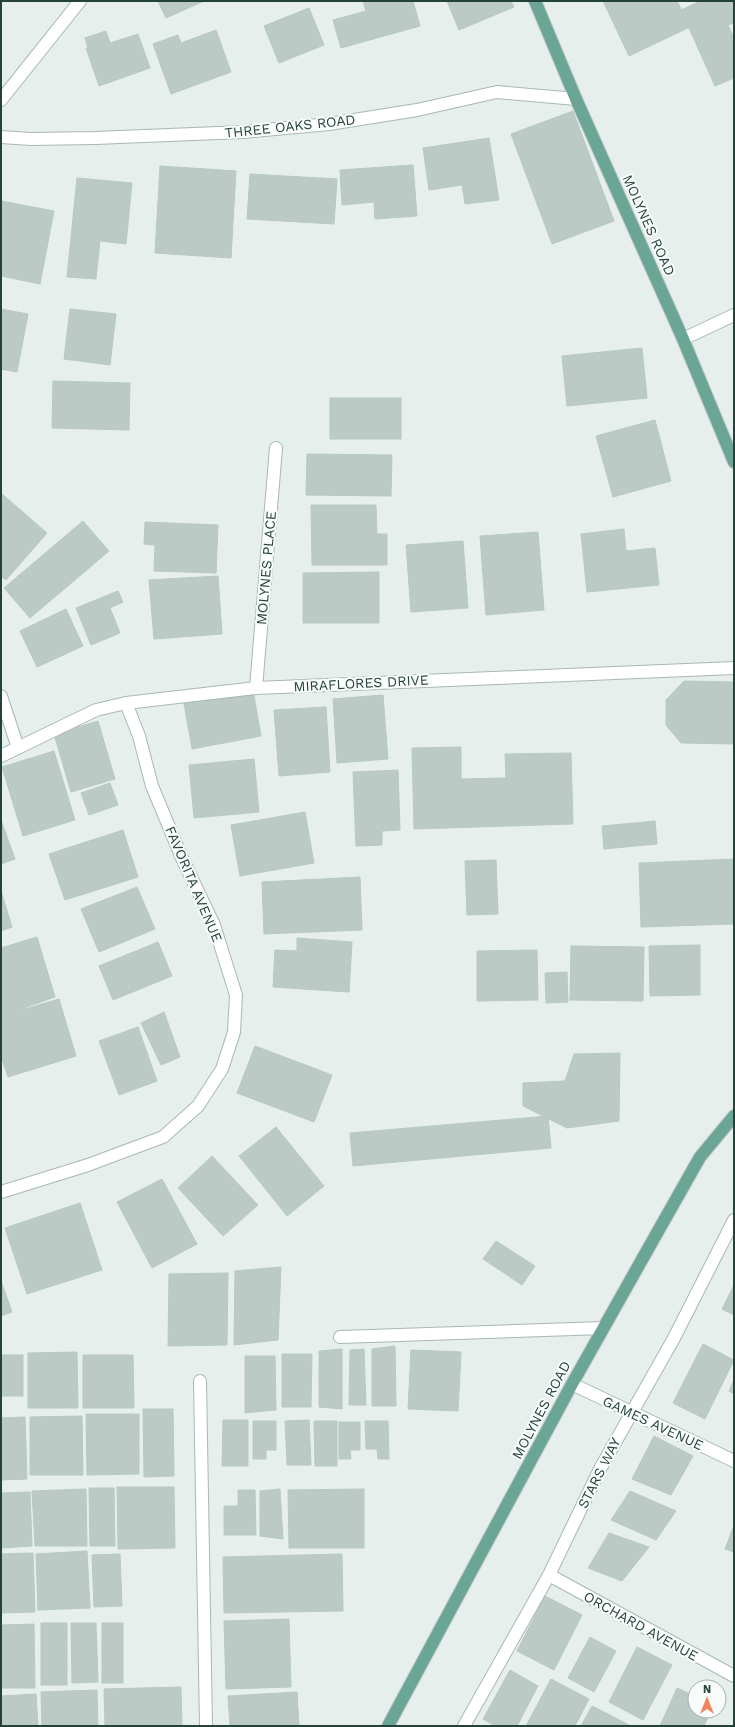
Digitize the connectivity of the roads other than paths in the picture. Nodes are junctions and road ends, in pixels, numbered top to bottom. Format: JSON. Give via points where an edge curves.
{"nodes":[{"id":1,"x":80,"y":1,"type":"edge"},
{"id":2,"x":535,"y":1,"type":"edge"},
{"id":3,"x":576,"y":99,"type":"junction"},
{"id":4,"x":1,"y":100,"type":"edge"},
{"id":5,"x":1,"y":137,"type":"edge"},
{"id":6,"x":734,"y":315,"type":"edge"},
{"id":7,"x":683,"y":339,"type":"junction"},
{"id":8,"x":276,"y":448,"type":"dead end"},
{"id":9,"x":734,"y":462,"type":"edge"},
{"id":10,"x":734,"y":668,"type":"edge"},
{"id":11,"x":256,"y":688,"type":"junction"},
{"id":12,"x":1,"y":696,"type":"edge"},
{"id":13,"x":126,"y":703,"type":"junction"},
{"id":14,"x":18,"y":748,"type":"junction"},
{"id":15,"x":1,"y":756,"type":"edge"},
{"id":16,"x":734,"y":1116,"type":"edge"},
{"id":17,"x":1,"y":1192,"type":"edge"},
{"id":18,"x":734,"y":1220,"type":"edge"},
{"id":19,"x":603,"y":1328,"type":"junction"},
{"id":20,"x":340,"y":1337,"type":"dead end"},
{"id":21,"x":200,"y":1381,"type":"dead end"},
{"id":22,"x":572,"y":1384,"type":"junction"},
{"id":23,"x":630,"y":1413,"type":"junction"},
{"id":24,"x":734,"y":1461,"type":"edge"},
{"id":25,"x":549,"y":1575,"type":"junction"},
{"id":26,"x":734,"y":1676,"type":"edge"},
{"id":27,"x":206,"y":1726,"type":"edge"},
{"id":28,"x":388,"y":1726,"type":"edge"},
{"id":29,"x":464,"y":1726,"type":"edge"}],
"edges":[{"from":1,"to":4,"type":"street"},
{"from":2,"to":3,"type":"main road","name":"MOLYNES ROAD"},
{"from":3,"to":5,"type":"street","name":"THREE OAKS ROAD","via":[[497,92],[417,110],[329,124],[243,132],[31,140]]},
{"from":3,"to":7,"type":"main road","name":"MOLYNES ROAD"},
{"from":6,"to":7,"type":"street"},
{"from":7,"to":9,"type":"main road","name":"MOLYNES ROAD"},
{"from":8,"to":11,"type":"street","name":"MOLYNES PLACE"},
{"from":10,"to":11,"type":"street","name":"MIRAFLORES DRIVE"},
{"from":11,"to":13,"type":"street","name":"MIRAFLORES DRIVE"},
{"from":12,"to":14,"type":"street"},
{"from":13,"to":14,"type":"street","name":"MIRAFLORES DRIVE","via":[[96,710]]},
{"from":13,"to":17,"type":"street","name":"FAVORITA AVENUE","via":[[152,786],[214,925],[236,995],[234,1032],[222,1069],[198,1106],[163,1137],[88,1165]]},
{"from":14,"to":15,"type":"street","name":"MIRAFLORES DRIVE"},
{"from":16,"to":19,"type":"main road","name":"MOLYNES ROAD","via":[[700,1158]]},
{"from":18,"to":23,"type":"street","name":"STARS WAY","via":[[674,1338]]},
{"from":19,"to":20,"type":"street"},
{"from":19,"to":22,"type":"main road","name":"MOLYNES ROAD"},
{"from":21,"to":27,"type":"street"},
{"from":22,"to":23,"type":"street","name":"GAMES AVENUE"},
{"from":22,"to":28,"type":"main road","name":"MOLYNES ROAD"},
{"from":23,"to":24,"type":"street","name":"GAMES AVENUE"},
{"from":23,"to":25,"type":"street","name":"STARS WAY"},
{"from":25,"to":26,"type":"street","name":"ORCHARD AVENUE"},
{"from":25,"to":29,"type":"street","name":"STARS WAY"}]}
